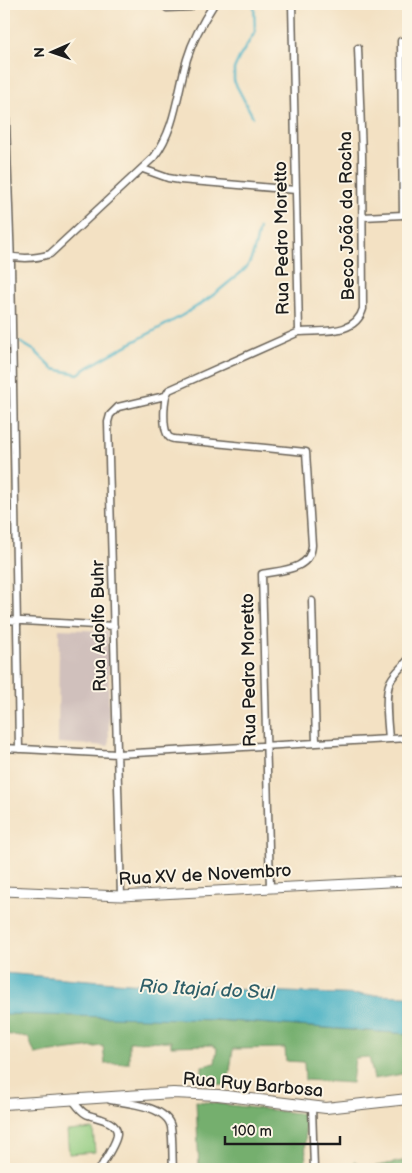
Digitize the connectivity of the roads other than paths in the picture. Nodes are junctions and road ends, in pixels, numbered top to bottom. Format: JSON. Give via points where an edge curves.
{"nodes":[{"id":1,"x":190,"y":4,"type":"edge"},
{"id":2,"x":214,"y":4,"type":"edge"},
{"id":3,"x":292,"y":4,"type":"edge"},
{"id":4,"x":168,"y":8,"type":"dead end"},
{"id":5,"x":408,"y":41,"type":"edge"},
{"id":6,"x":358,"y":48,"type":"dead end"},
{"id":7,"x":4,"y":66,"type":"edge"},
{"id":8,"x":144,"y":169,"type":"junction"},
{"id":9,"x":296,"y":190,"type":"junction"},
{"id":10,"x":363,"y":217,"type":"junction"},
{"id":11,"x":7,"y":256,"type":"edge"},
{"id":12,"x":299,"y":332,"type":"junction"},
{"id":13,"x":165,"y":396,"type":"junction"},
{"id":14,"x":312,"y":601,"type":"dead end"},
{"id":15,"x":4,"y":620,"type":"edge"},
{"id":16,"x":17,"y":620,"type":"junction"},
{"id":17,"x":114,"y":626,"type":"junction"},
{"id":18,"x":408,"y":660,"type":"edge"},
{"id":19,"x":408,"y":738,"type":"edge"},
{"id":20,"x":389,"y":739,"type":"junction"},
{"id":21,"x":316,"y":743,"type":"junction"},
{"id":22,"x":266,"y":745,"type":"junction"},
{"id":23,"x":4,"y":748,"type":"edge"},
{"id":24,"x":19,"y":749,"type":"junction"},
{"id":25,"x":117,"y":754,"type":"junction"},
{"id":26,"x":408,"y":881,"type":"edge"},
{"id":27,"x":270,"y":888,"type":"junction"},
{"id":28,"x":4,"y":891,"type":"edge"},
{"id":29,"x":121,"y":896,"type":"junction"},
{"id":30,"x":96,"y":1098,"type":"junction"},
{"id":31,"x":72,"y":1099,"type":"junction"},
{"id":32,"x":408,"y":1099,"type":"edge"},
{"id":33,"x":4,"y":1104,"type":"edge"},
{"id":34,"x":312,"y":1107,"type":"junction"},
{"id":35,"x":100,"y":1169,"type":"edge"},
{"id":36,"x":173,"y":1169,"type":"edge"},
{"id":37,"x":314,"y":1169,"type":"edge"}],
"edges":[{"from":1,"to":4,"type":"street","via":[[190,7]]},
{"from":2,"to":8,"type":"street","via":[[191,47],[168,134]]},
{"from":3,"to":9,"type":"street","name":"Rua Pedro Moretto"},
{"from":5,"to":10,"type":"street","via":[[401,41],[403,215]]},
{"from":6,"to":10,"type":"street","name":"Beco João da Rocha"},
{"from":7,"to":11,"type":"street"},
{"from":8,"to":9,"type":"street","via":[[180,180]]},
{"from":8,"to":11,"type":"street","via":[[50,254],[34,258]]},
{"from":9,"to":12,"type":"street","name":"Rua Pedro Moretto"},
{"from":10,"to":12,"type":"street","name":"Beco João da Rocha","via":[[364,302],[361,317],[347,328]]},
{"from":11,"to":16,"type":"street"},
{"from":12,"to":13,"type":"street","name":"Rua Pedro Moretto","via":[[169,390]]},
{"from":13,"to":17,"type":"street","name":"Rua Adolfo Buhr","via":[[118,407],[108,422]]},
{"from":13,"to":22,"type":"street","name":"Rua Pedro Moretto","via":[[166,430],[170,438],[306,452],[311,556],[296,567],[262,574]]},
{"from":14,"to":21,"type":"street"},
{"from":15,"to":16,"type":"street"},
{"from":16,"to":17,"type":"street"},
{"from":16,"to":24,"type":"street"},
{"from":17,"to":25,"type":"street","name":"Rua Adolfo Buhr"},
{"from":18,"to":20,"type":"street","via":[[389,683]]},
{"from":19,"to":20,"type":"street"},
{"from":20,"to":21,"type":"street"},
{"from":21,"to":22,"type":"street"},
{"from":22,"to":25,"type":"street"},
{"from":22,"to":27,"type":"street","name":"Rua Pedro Moretto"},
{"from":23,"to":24,"type":"street"},
{"from":24,"to":25,"type":"street"},
{"from":25,"to":29,"type":"street","name":"Rua Adolfo Buhr"},
{"from":26,"to":27,"type":"main road","name":"Rua XV de Novembro"},
{"from":27,"to":29,"type":"main road","name":"Rua XV de Novembro"},
{"from":28,"to":29,"type":"main road","name":"Rua XV de Novembro"},
{"from":30,"to":31,"type":"main road","name":"Rua Ruy Barbosa"},
{"from":30,"to":34,"type":"main road","name":"Rua Ruy Barbosa","via":[[196,1093]]},
{"from":30,"to":36,"type":"street","via":[[148,1108],[165,1116],[171,1124]]},
{"from":31,"to":33,"type":"main road","name":"Rua Ruy Barbosa"},
{"from":31,"to":35,"type":"street","via":[[85,1113],[116,1129],[115,1140]]},
{"from":32,"to":34,"type":"main road","name":"Rua Ruy Barbosa","via":[[334,1108]]},
{"from":34,"to":37,"type":"street"}]}
